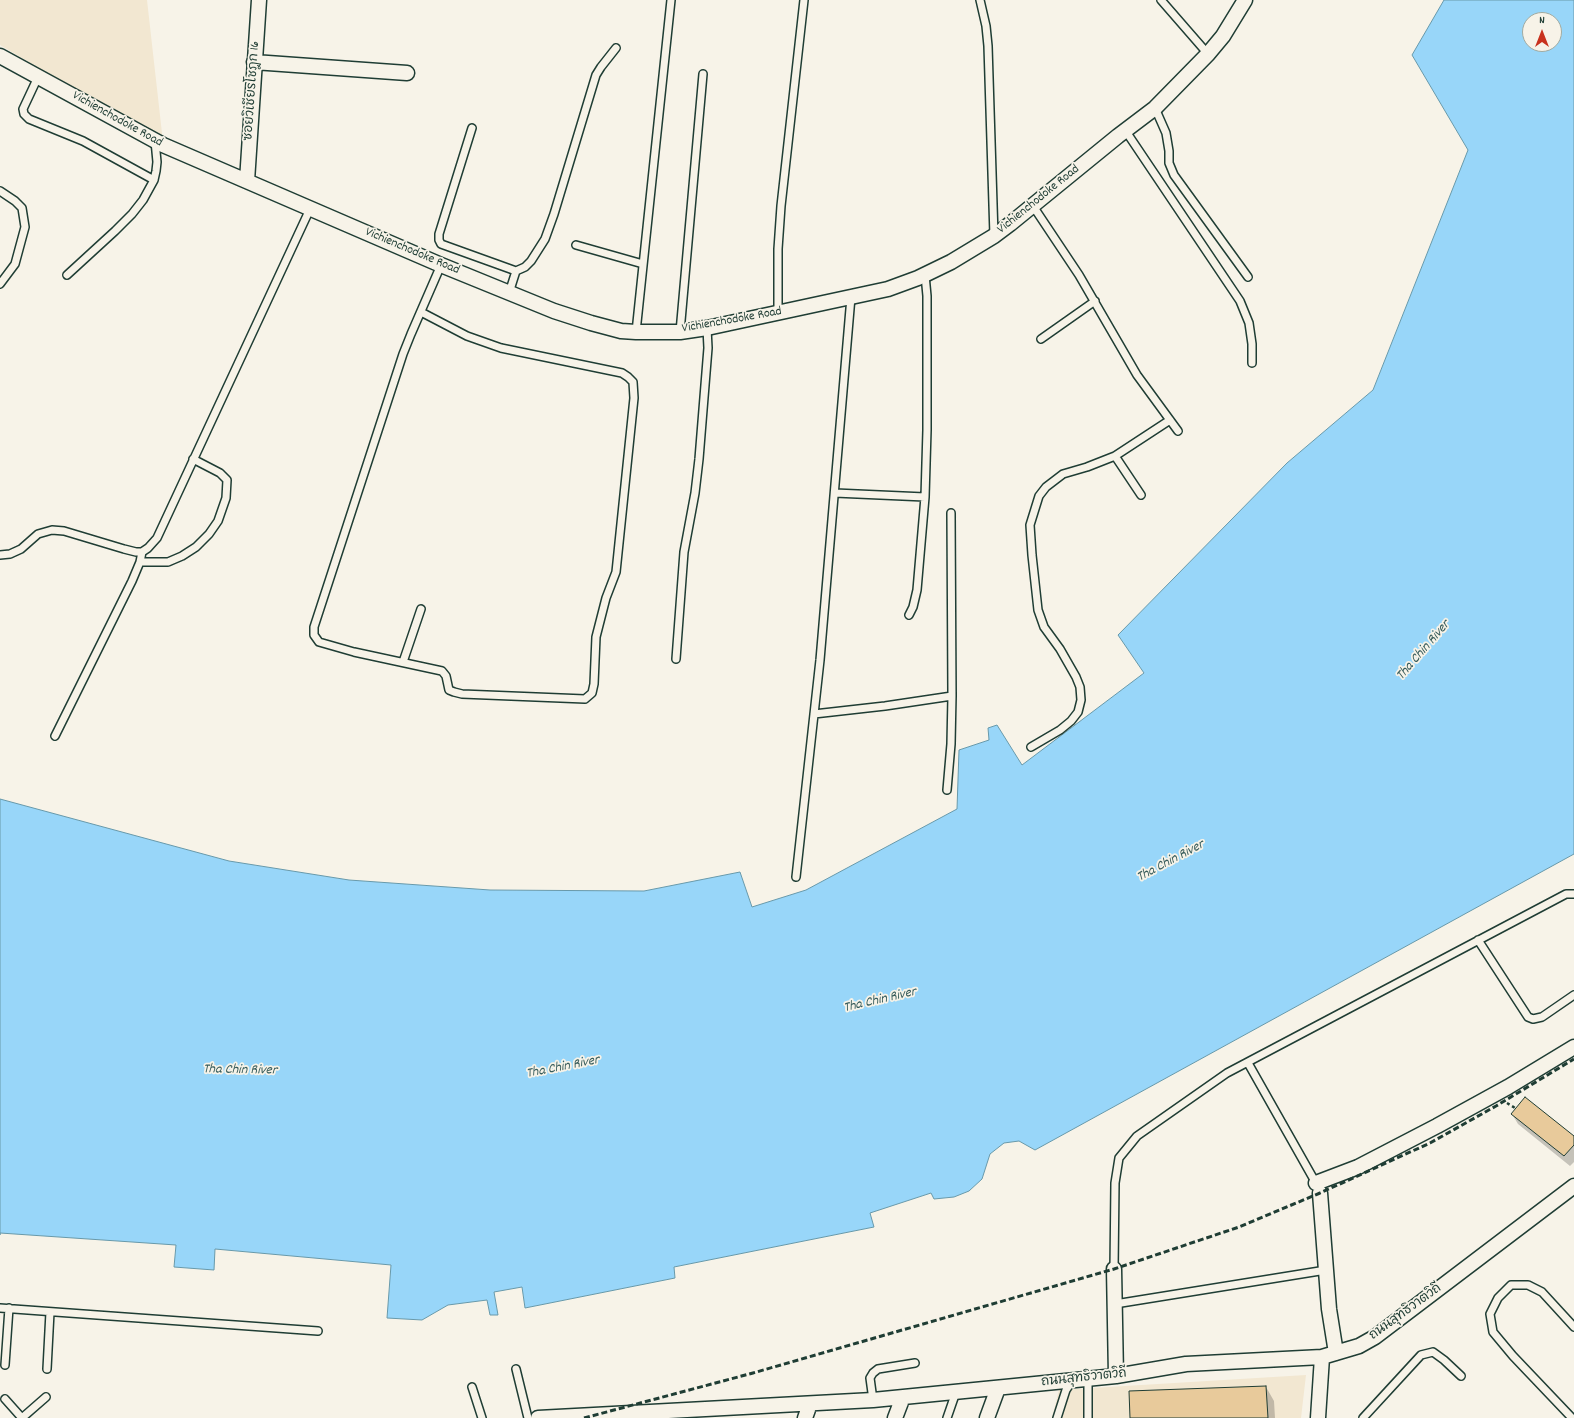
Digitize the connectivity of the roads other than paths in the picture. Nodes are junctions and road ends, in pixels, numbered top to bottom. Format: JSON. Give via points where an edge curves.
{"nodes":[{"id":1,"x":259,"y":0,"type":"edge"},
{"id":2,"x":671,"y":0,"type":"edge"},
{"id":3,"x":804,"y":0,"type":"edge"},
{"id":4,"x":980,"y":0,"type":"edge"},
{"id":5,"x":1161,"y":0,"type":"edge"},
{"id":6,"x":1245,"y":0,"type":"edge"},
{"id":7,"x":616,"y":48,"type":"dead end"},
{"id":8,"x":1208,"y":54,"type":"junction"},
{"id":9,"x":0,"y":56,"type":"edge"},
{"id":10,"x":254,"y":62,"type":"junction"},
{"id":11,"x":407,"y":73,"type":"dead end"},
{"id":12,"x":703,"y":74,"type":"dead end"},
{"id":13,"x":36,"y":82,"type":"junction"},
{"id":14,"x":1155,"y":108,"type":"junction"},
{"id":15,"x":472,"y":128,"type":"dead end"},
{"id":16,"x":1125,"y":130,"type":"junction"},
{"id":17,"x":159,"y":143,"type":"junction"},
{"id":18,"x":154,"y":180,"type":"junction"},
{"id":19,"x":247,"y":181,"type":"junction"},
{"id":20,"x":0,"y":191,"type":"edge"},
{"id":21,"x":1033,"y":206,"type":"junction"},
{"id":22,"x":310,"y":209,"type":"junction"},
{"id":23,"x":994,"y":236,"type":"junction"},
{"id":24,"x":576,"y":245,"type":"dead end"},
{"id":25,"x":643,"y":264,"type":"junction"},
{"id":26,"x":441,"y":265,"type":"junction"},
{"id":27,"x":516,"y":271,"type":"junction"},
{"id":28,"x":67,"y":275,"type":"dead end"},
{"id":29,"x":925,"y":275,"type":"junction"},
{"id":30,"x":1248,"y":277,"type":"dead end"},
{"id":31,"x":0,"y":284,"type":"edge"},
{"id":32,"x":509,"y":293,"type":"junction"},
{"id":33,"x":851,"y":297,"type":"junction"},
{"id":34,"x":1095,"y":301,"type":"junction"},
{"id":35,"x":421,"y":312,"type":"junction"},
{"id":36,"x":778,"y":313,"type":"junction"},
{"id":37,"x":707,"y":328,"type":"junction"},
{"id":38,"x":636,"y":332,"type":"junction"},
{"id":39,"x":680,"y":332,"type":"junction"},
{"id":40,"x":1041,"y":339,"type":"dead end"},
{"id":41,"x":1252,"y":363,"type":"dead end"},
{"id":42,"x":1170,"y":420,"type":"junction"},
{"id":43,"x":1178,"y":431,"type":"dead end"},
{"id":44,"x":1116,"y":456,"type":"junction"},
{"id":45,"x":193,"y":459,"type":"junction"},
{"id":46,"x":835,"y":494,"type":"junction"},
{"id":47,"x":1141,"y":495,"type":"dead end"},
{"id":48,"x":925,"y":497,"type":"junction"},
{"id":49,"x":951,"y":513,"type":"dead end"},
{"id":50,"x":142,"y":552,"type":"junction"},
{"id":51,"x":0,"y":555,"type":"edge"},
{"id":52,"x":140,"y":562,"type":"junction"},
{"id":53,"x":421,"y":610,"type":"dead end"},
{"id":54,"x":909,"y":615,"type":"dead end"},
{"id":55,"x":676,"y":659,"type":"dead end"},
{"id":56,"x":403,"y":662,"type":"junction"},
{"id":57,"x":952,"y":696,"type":"junction"},
{"id":58,"x":814,"y":714,"type":"junction"},
{"id":59,"x":55,"y":736,"type":"dead end"},
{"id":60,"x":1031,"y":747,"type":"dead end"},
{"id":61,"x":946,"y":790,"type":"dead end"},
{"id":62,"x":796,"y":877,"type":"dead end"},
{"id":63,"x":1574,"y":894,"type":"edge"},
{"id":64,"x":1478,"y":940,"type":"junction"},
{"id":65,"x":1574,"y":995,"type":"edge"},
{"id":66,"x":1574,"y":1047,"type":"edge"},
{"id":67,"x":1248,"y":1063,"type":"junction"},
{"id":68,"x":1574,"y":1186,"type":"edge"},
{"id":69,"x":1318,"y":1188,"type":"junction"},
{"id":70,"x":1114,"y":1269,"type":"joint"},
{"id":71,"x":1326,"y":1270,"type":"junction"},
{"id":72,"x":1114,"y":1304,"type":"junction"},
{"id":73,"x":0,"y":1308,"type":"edge"},
{"id":74,"x":9,"y":1308,"type":"junction"},
{"id":75,"x":50,"y":1312,"type":"junction"},
{"id":76,"x":1574,"y":1327,"type":"edge"},
{"id":77,"x":318,"y":1331,"type":"dead end"},
{"id":78,"x":1336,"y":1353,"type":"junction"},
{"id":79,"x":1322,"y":1357,"type":"junction"},
{"id":80,"x":915,"y":1363,"type":"dead end"},
{"id":81,"x":5,"y":1366,"type":"dead end"},
{"id":82,"x":47,"y":1369,"type":"dead end"},
{"id":83,"x":516,"y":1369,"type":"dead end"},
{"id":84,"x":1116,"y":1376,"type":"junction"},
{"id":85,"x":1461,"y":1376,"type":"dead end"},
{"id":86,"x":1088,"y":1379,"type":"junction"},
{"id":87,"x":1072,"y":1381,"type":"junction"},
{"id":88,"x":472,"y":1388,"type":"dead end"},
{"id":89,"x":998,"y":1388,"type":"junction"},
{"id":90,"x":956,"y":1392,"type":"junction"},
{"id":91,"x":46,"y":1397,"type":"dead end"},
{"id":92,"x":902,"y":1397,"type":"junction"},
{"id":93,"x":5,"y":1399,"type":"dead end"},
{"id":94,"x":873,"y":1400,"type":"junction"},
{"id":95,"x":810,"y":1404,"type":"junction"},
{"id":96,"x":620,"y":1416,"type":"edge"},
{"id":97,"x":22,"y":1418,"type":"edge"},
{"id":98,"x":482,"y":1418,"type":"edge"},
{"id":99,"x":528,"y":1418,"type":"edge"},
{"id":100,"x":538,"y":1418,"type":"edge"},
{"id":101,"x":805,"y":1418,"type":"edge"},
{"id":102,"x":895,"y":1418,"type":"edge"},
{"id":103,"x":946,"y":1418,"type":"edge"},
{"id":104,"x":987,"y":1418,"type":"edge"},
{"id":105,"x":1057,"y":1418,"type":"edge"},
{"id":106,"x":1088,"y":1418,"type":"edge"},
{"id":107,"x":1318,"y":1418,"type":"edge"},
{"id":108,"x":1363,"y":1418,"type":"edge"},
{"id":109,"x":1572,"y":1418,"type":"edge"}],
"edges":[{"from":1,"to":10,"type":"street","name":"ซอยวิเชียรโชฎก 16"},
{"from":2,"to":25,"type":"lane"},
{"from":3,"to":36,"type":"lane","via":[[781,206]]},
{"from":4,"to":23,"type":"lane","via":[[988,46]]},
{"from":5,"to":8,"type":"lane"},
{"from":6,"to":8,"type":"street","name":"Vichienchodoke Road","via":[[1223,36]]},
{"from":7,"to":27,"type":"lane","via":[[596,75],[545,239],[531,261]]},
{"from":8,"to":14,"type":"street","name":"Vichienchodoke Road"},
{"from":9,"to":13,"type":"street","name":"Vichienchodoke Road"},
{"from":10,"to":11,"type":"street"},
{"from":10,"to":19,"type":"street","name":"ซอยวิเชียรโชฎก 16"},
{"from":12,"to":39,"type":"lane"},
{"from":13,"to":17,"type":"street","name":"Vichienchodoke Road"},
{"from":13,"to":18,"type":"lane","via":[[23,109],[29,119],[83,141]]},
{"from":14,"to":16,"type":"street","name":"Vichienchodoke Road"},
{"from":14,"to":30,"type":"lane","via":[[1166,133],[1169,163],[1174,175]]},
{"from":15,"to":27,"type":"lane","via":[[439,240],[441,244]]},
{"from":16,"to":21,"type":"street","name":"Vichienchodoke Road"},
{"from":16,"to":41,"type":"lane","via":[[1240,301],[1249,323]]},
{"from":17,"to":18,"type":"lane"},
{"from":17,"to":19,"type":"street","name":"Vichienchodoke Road"},
{"from":18,"to":28,"type":"lane","via":[[132,214]]},
{"from":19,"to":22,"type":"street","name":"Vichienchodoke Road"},
{"from":20,"to":31,"type":"lane","via":[[22,208],[25,227],[15,264]]},
{"from":21,"to":23,"type":"street","name":"Vichienchodoke Road"},
{"from":21,"to":34,"type":"lane"},
{"from":22,"to":26,"type":"street","name":"Vichienchodoke Road"},
{"from":22,"to":45,"type":"lane"},
{"from":23,"to":29,"type":"street","name":"Vichienchodoke Road"},
{"from":24,"to":25,"type":"lane"},
{"from":25,"to":38,"type":"lane"},
{"from":26,"to":32,"type":"street","name":"Vichienchodoke Road"},
{"from":26,"to":35,"type":"lane"},
{"from":27,"to":32,"type":"lane"},
{"from":29,"to":33,"type":"street","name":"Vichienchodoke Road","via":[[888,289]]},
{"from":29,"to":48,"type":"lane"},
{"from":32,"to":38,"type":"street","name":"Vichienchodoke Road","via":[[591,323]]},
{"from":33,"to":36,"type":"street","name":"Vichienchodoke Road"},
{"from":33,"to":46,"type":"lane"},
{"from":34,"to":40,"type":"lane"},
{"from":34,"to":42,"type":"lane","via":[[1138,375]]},
{"from":35,"to":56,"type":"lane","via":[[403,354],[314,627],[314,635],[319,642]]},
{"from":35,"to":56,"type":"lane","via":[[467,336],[501,348],[622,373],[633,382],[634,398],[616,572],[596,637],[592,693],[585,699],[462,694],[450,690],[442,671]]},
{"from":36,"to":37,"type":"street","name":"Vichienchodoke Road"},
{"from":37,"to":39,"type":"street","name":"Vichienchodoke Road"},
{"from":37,"to":55,"type":"lane","via":[[699,459],[684,552]]},
{"from":38,"to":39,"type":"street","name":"Vichienchodoke Road"},
{"from":42,"to":43,"type":"lane"},
{"from":42,"to":44,"type":"lane"},
{"from":44,"to":47,"type":"lane"},
{"from":44,"to":60,"type":"lane","via":[[1054,479],[1039,496],[1034,509],[1030,525],[1038,610],[1044,627],[1076,677],[1081,700],[1078,712],[1070,721]]},
{"from":45,"to":50,"type":"lane","via":[[157,538]]},
{"from":45,"to":52,"type":"lane","via":[[220,473],[227,480],[226,498],[218,521],[196,547],[182,556],[168,562]]},
{"from":46,"to":48,"type":"lane"},
{"from":46,"to":58,"type":"lane"},
{"from":48,"to":54,"type":"lane","via":[[917,590]]},
{"from":49,"to":57,"type":"lane"},
{"from":50,"to":51,"type":"lane","via":[[52,530],[38,534],[21,549]]},
{"from":50,"to":52,"type":"lane"},
{"from":52,"to":59,"type":"lane"},
{"from":53,"to":56,"type":"lane"},
{"from":57,"to":58,"type":"lane"},
{"from":57,"to":61,"type":"lane","via":[[951,744]]},
{"from":58,"to":62,"type":"lane"},
{"from":63,"to":64,"type":"lane","via":[[1566,894]]},
{"from":64,"to":65,"type":"lane","via":[[1528,1017],[1542,1017]]},
{"from":64,"to":67,"type":"lane"},
{"from":66,"to":69,"type":"street","via":[[1508,1087]]},
{"from":67,"to":69,"type":"lane"},
{"from":67,"to":70,"type":"lane","via":[[1227,1073],[1137,1136],[1119,1158],[1115,1182]]},
{"from":68,"to":78,"type":"street","name":"ถนนสุทธิวาตวิถี","via":[[1376,1337],[1359,1346]]},
{"from":69,"to":71,"type":"street"},
{"from":70,"to":72,"type":"street"},
{"from":71,"to":72,"type":"lane"},
{"from":71,"to":78,"type":"street"},
{"from":72,"to":84,"type":"street"},
{"from":73,"to":74,"type":"lane"},
{"from":74,"to":75,"type":"lane"},
{"from":74,"to":81,"type":"lane"},
{"from":75,"to":77,"type":"lane"},
{"from":75,"to":82,"type":"lane"},
{"from":76,"to":109,"type":"lane","via":[[1542,1292],[1528,1285],[1511,1285],[1498,1298],[1490,1314],[1493,1332]]},
{"from":78,"to":79,"type":"street","name":"ถนนสุทธิวาตวิถี"},
{"from":79,"to":84,"type":"street","name":"ถนนสุทธิวาตวิถี","via":[[1186,1364]]},
{"from":79,"to":107,"type":"street"},
{"from":80,"to":94,"type":"lane","via":[[878,1369],[873,1373],[870,1378]]},
{"from":83,"to":99,"type":"lane"},
{"from":84,"to":86,"type":"street","name":"ถนนสุทธิวาตวิถี"},
{"from":85,"to":108,"type":"lane","via":[[1433,1352],[1421,1355]]},
{"from":86,"to":87,"type":"street","name":"ถนนสุทธิวาตวิถี"},
{"from":86,"to":106,"type":"lane"},
{"from":87,"to":89,"type":"street","name":"ถนนสุทธิวาตวิถี"},
{"from":87,"to":105,"type":"lane","via":[[1066,1390]]},
{"from":88,"to":98,"type":"lane"},
{"from":89,"to":90,"type":"street","name":"ถนนสุทธิวาตวิถี"},
{"from":89,"to":104,"type":"street"},
{"from":90,"to":92,"type":"street","name":"ถนนสุทธิวาตวิถี"},
{"from":90,"to":103,"type":"lane"},
{"from":91,"to":97,"type":"lane"},
{"from":92,"to":94,"type":"street","name":"ถนนสุทธิวาตวิถี"},
{"from":92,"to":102,"type":"street"},
{"from":93,"to":97,"type":"lane"},
{"from":94,"to":95,"type":"street","name":"ถนนสุทธิวาตวิถี"},
{"from":95,"to":96,"type":"street","name":"ถนนสุทธิวาตวิถี"},
{"from":95,"to":101,"type":"street"},
{"from":96,"to":100,"type":"street","name":"ถนนสุทธิวาตวิถี"}]}
